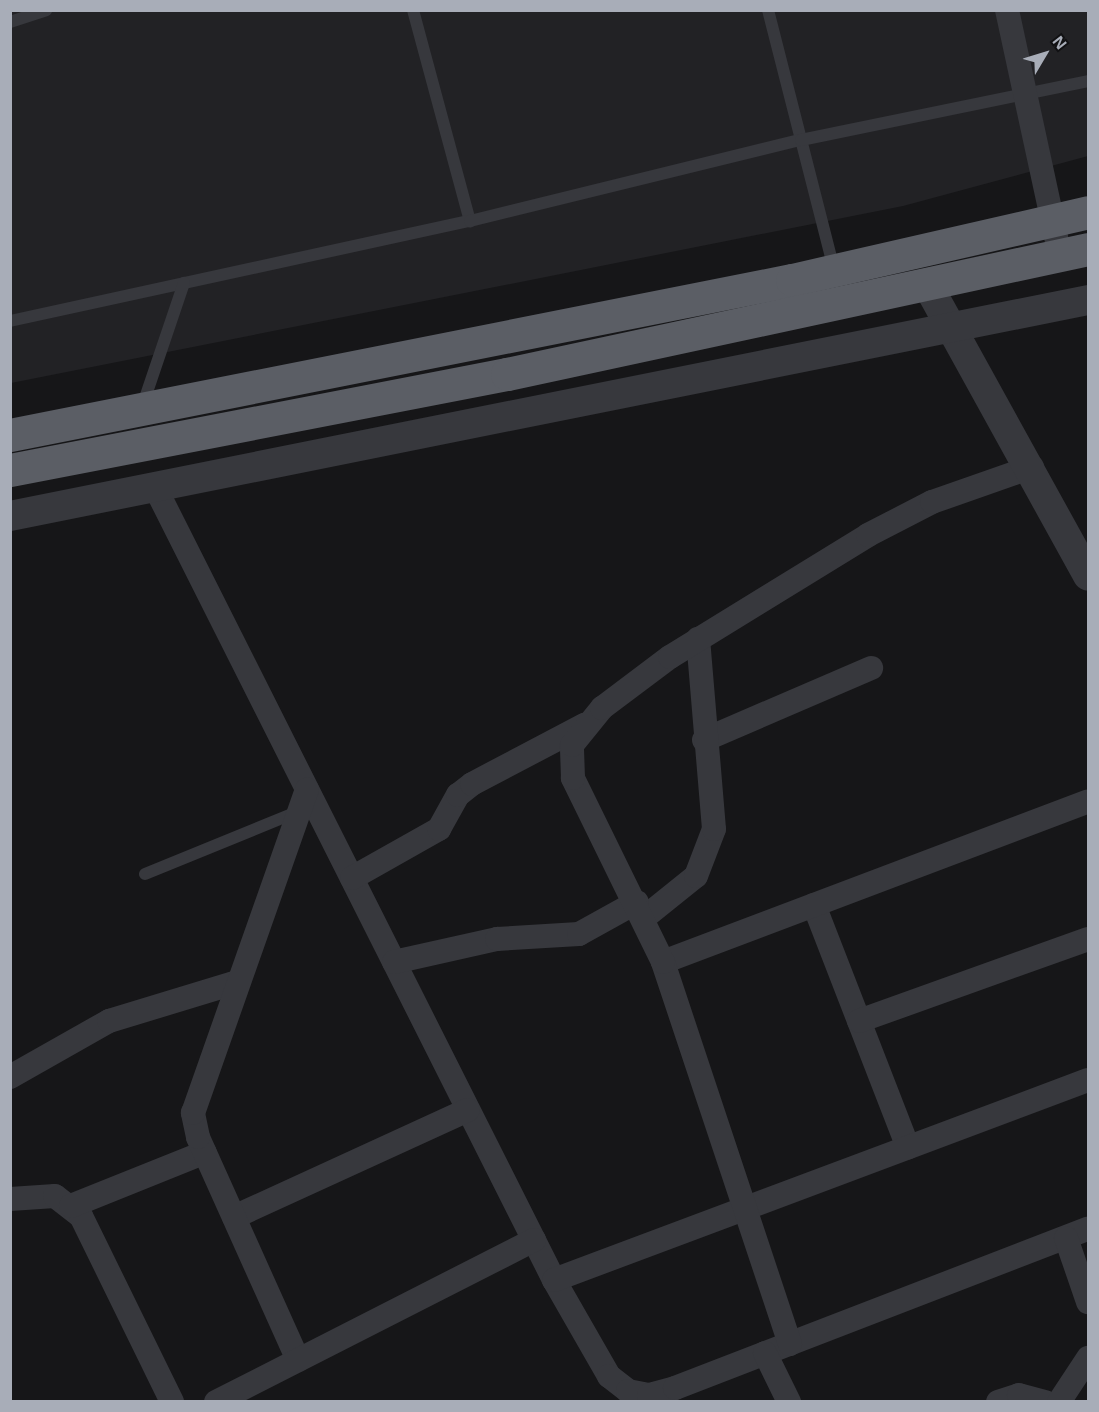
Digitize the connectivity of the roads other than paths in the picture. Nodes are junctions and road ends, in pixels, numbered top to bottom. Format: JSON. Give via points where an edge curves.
{"nodes":[{"id":1,"x":46,"y":10,"type":"edge"},
{"id":2,"x":413,"y":10,"type":"edge"},
{"id":3,"x":768,"y":10,"type":"edge"},
{"id":4,"x":1007,"y":10,"type":"edge"},
{"id":5,"x":10,"y":22,"type":"edge"},
{"id":6,"x":1089,"y":81,"type":"edge"},
{"id":7,"x":1025,"y":94,"type":"junction"},
{"id":8,"x":801,"y":140,"type":"junction"},
{"id":9,"x":1089,"y":212,"type":"edge"},
{"id":10,"x":470,"y":221,"type":"junction"},
{"id":11,"x":1053,"y":221,"type":"junction"},
{"id":12,"x":1074,"y":253,"type":"edge"},
{"id":13,"x":834,"y":270,"type":"junction"},
{"id":14,"x":184,"y":283,"type":"junction"},
{"id":15,"x":927,"y":284,"type":"junction"},
{"id":16,"x":1089,"y":300,"type":"edge"},
{"id":17,"x":10,"y":321,"type":"edge"},
{"id":18,"x":951,"y":331,"type":"junction"},
{"id":19,"x":142,"y":409,"type":"junction"},
{"id":20,"x":10,"y":435,"type":"edge"},
{"id":21,"x":1032,"y":467,"type":"junction"},
{"id":22,"x":10,"y":470,"type":"edge"},
{"id":23,"x":155,"y":487,"type":"junction"},
{"id":24,"x":10,"y":516,"type":"edge"},
{"id":25,"x":1089,"y":576,"type":"edge"},
{"id":26,"x":698,"y":639,"type":"junction"},
{"id":27,"x":871,"y":668,"type":"dead end"},
{"id":28,"x":584,"y":725,"type":"junction"},
{"id":29,"x":704,"y":740,"type":"junction"},
{"id":30,"x":303,"y":800,"type":"junction"},
{"id":31,"x":1087,"y":807,"type":"edge"},
{"id":32,"x":145,"y":874,"type":"dead end"},
{"id":33,"x":352,"y":878,"type":"junction"},
{"id":34,"x":814,"y":905,"type":"junction"},
{"id":35,"x":641,"y":910,"type":"junction"},
{"id":36,"x":1089,"y":939,"type":"edge"},
{"id":37,"x":394,"y":962,"type":"junction"},
{"id":38,"x":663,"y":962,"type":"junction"},
{"id":39,"x":237,"y":982,"type":"junction"},
{"id":40,"x":859,"y":1021,"type":"junction"},
{"id":41,"x":10,"y":1077,"type":"edge"},
{"id":42,"x":1089,"y":1080,"type":"edge"},
{"id":43,"x":468,"y":1110,"type":"junction"},
{"id":44,"x":908,"y":1148,"type":"junction"},
{"id":45,"x":205,"y":1152,"type":"junction"},
{"id":46,"x":10,"y":1199,"type":"edge"},
{"id":47,"x":71,"y":1206,"type":"junction"},
{"id":48,"x":748,"y":1207,"type":"junction"},
{"id":49,"x":234,"y":1217,"type":"junction"},
{"id":50,"x":1089,"y":1229,"type":"edge"},
{"id":51,"x":1066,"y":1238,"type":"junction"},
{"id":52,"x":534,"y":1240,"type":"junction"},
{"id":53,"x":554,"y":1280,"type":"junction"},
{"id":54,"x":1089,"y":1302,"type":"edge"},
{"id":55,"x":790,"y":1344,"type":"junction"},
{"id":56,"x":765,"y":1353,"type":"junction"},
{"id":57,"x":1089,"y":1358,"type":"edge"},
{"id":58,"x":298,"y":1360,"type":"junction"},
{"id":59,"x":172,"y":1401,"type":"edge"},
{"id":60,"x":216,"y":1401,"type":"edge"},
{"id":61,"x":789,"y":1401,"type":"edge"},
{"id":62,"x":998,"y":1401,"type":"edge"},
{"id":63,"x":1045,"y":1401,"type":"edge"},
{"id":64,"x":1059,"y":1401,"type":"edge"}],
"edges":[{"from":1,"to":5,"type":"lane"},
{"from":2,"to":10,"type":"lane"},
{"from":3,"to":8,"type":"lane"},
{"from":4,"to":7,"type":"street"},
{"from":6,"to":7,"type":"lane"},
{"from":7,"to":8,"type":"lane"},
{"from":7,"to":11,"type":"street"},
{"from":8,"to":10,"type":"lane"},
{"from":8,"to":13,"type":"lane"},
{"from":9,"to":11,"type":"highway"},
{"from":10,"to":14,"type":"lane"},
{"from":11,"to":12,"type":"street"},
{"from":11,"to":13,"type":"highway"},
{"from":12,"to":15,"type":"highway"},
{"from":13,"to":19,"type":"highway"},
{"from":14,"to":17,"type":"lane"},
{"from":14,"to":19,"type":"lane"},
{"from":15,"to":18,"type":"street"},
{"from":15,"to":22,"type":"highway","via":[[507,374]]},
{"from":16,"to":18,"type":"street"},
{"from":18,"to":21,"type":"street"},
{"from":18,"to":23,"type":"street"},
{"from":19,"to":20,"type":"highway"},
{"from":21,"to":25,"type":"street"},
{"from":21,"to":26,"type":"street","via":[[915,510]]},
{"from":23,"to":24,"type":"street"},
{"from":23,"to":30,"type":"street"},
{"from":26,"to":28,"type":"street"},
{"from":26,"to":29,"type":"street"},
{"from":27,"to":29,"type":"street"},
{"from":28,"to":33,"type":"street","via":[[472,784],[458,795],[439,829]]},
{"from":28,"to":35,"type":"street","via":[[572,745],[573,778]]},
{"from":29,"to":35,"type":"street","via":[[716,803],[709,852],[696,876]]},
{"from":30,"to":32,"type":"lane"},
{"from":30,"to":33,"type":"street"},
{"from":30,"to":39,"type":"street"},
{"from":31,"to":34,"type":"street"},
{"from":33,"to":37,"type":"street"},
{"from":34,"to":38,"type":"street"},
{"from":34,"to":40,"type":"street"},
{"from":35,"to":37,"type":"street","via":[[579,934],[497,939]]},
{"from":35,"to":38,"type":"street"},
{"from":36,"to":40,"type":"street"},
{"from":37,"to":43,"type":"street"},
{"from":38,"to":48,"type":"street"},
{"from":39,"to":41,"type":"street","via":[[109,1021]]},
{"from":39,"to":45,"type":"street","via":[[195,1098],[195,1126]]},
{"from":40,"to":44,"type":"street"},
{"from":42,"to":44,"type":"street"},
{"from":43,"to":49,"type":"street"},
{"from":43,"to":52,"type":"street"},
{"from":44,"to":48,"type":"street"},
{"from":45,"to":47,"type":"street"},
{"from":45,"to":49,"type":"street"},
{"from":46,"to":47,"type":"street","via":[[41,1194]]},
{"from":47,"to":59,"type":"street","via":[[81,1216]]},
{"from":48,"to":53,"type":"street"},
{"from":48,"to":55,"type":"street"},
{"from":49,"to":58,"type":"street"},
{"from":50,"to":51,"type":"street"},
{"from":51,"to":54,"type":"street"},
{"from":51,"to":55,"type":"street"},
{"from":52,"to":53,"type":"street"},
{"from":52,"to":58,"type":"street"},
{"from":53,"to":56,"type":"street","via":[[592,1355],[628,1391],[666,1390]]},
{"from":55,"to":56,"type":"street"},
{"from":56,"to":61,"type":"street"},
{"from":57,"to":64,"type":"street"},
{"from":58,"to":60,"type":"street"},
{"from":62,"to":63,"type":"street","via":[[1019,1395]]}]}
